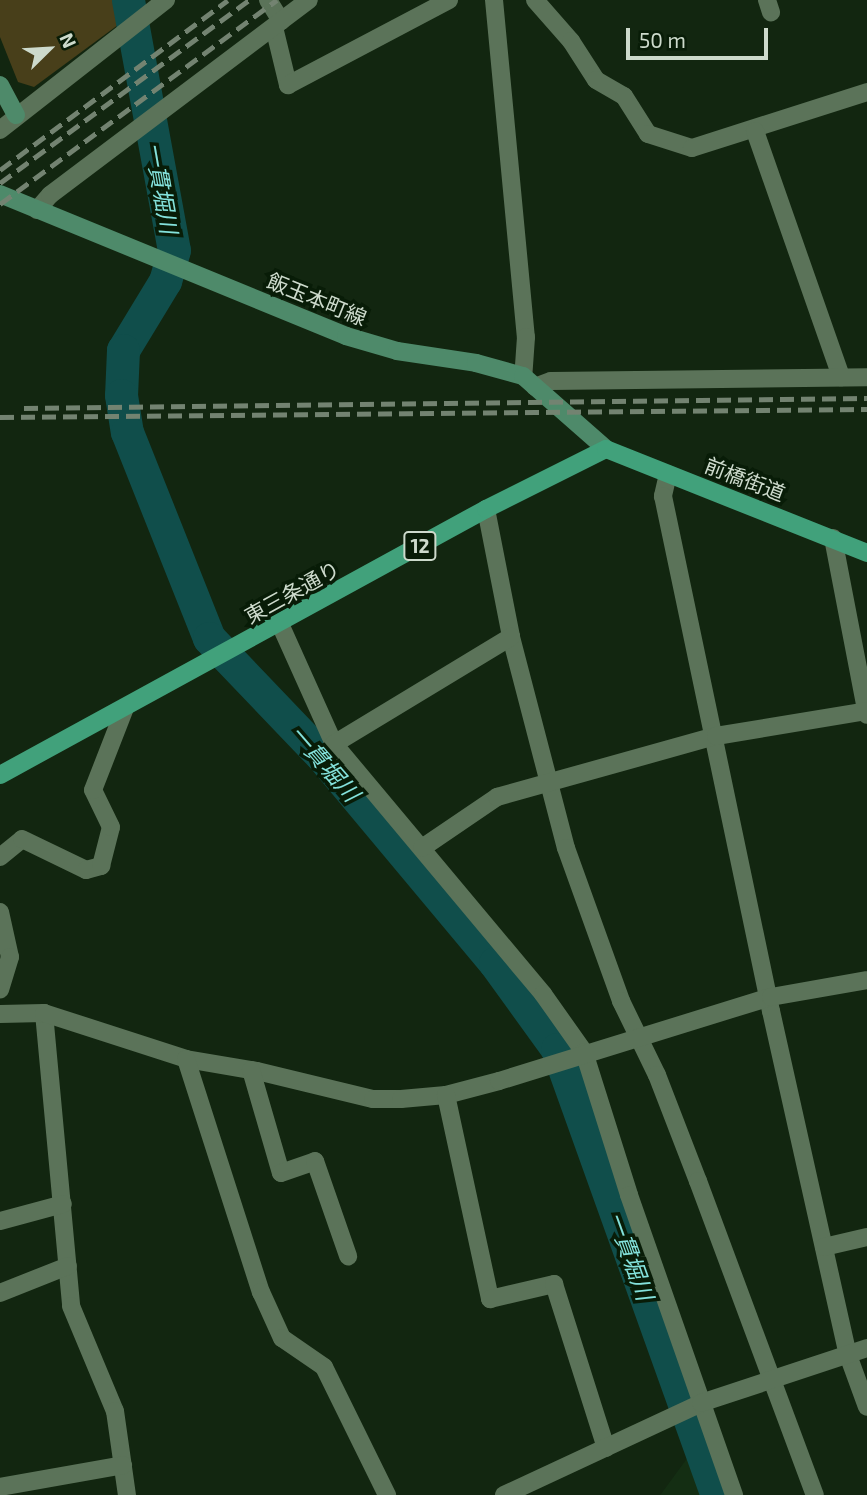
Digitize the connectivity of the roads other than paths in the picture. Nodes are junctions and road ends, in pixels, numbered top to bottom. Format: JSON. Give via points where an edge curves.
{"nodes":[{"id":1,"x":166,"y":0,"type":"edge"},
{"id":2,"x":268,"y":0,"type":"edge"},
{"id":3,"x":309,"y":0,"type":"edge"},
{"id":4,"x":449,"y":0,"type":"edge"},
{"id":5,"x":494,"y":0,"type":"edge"},
{"id":6,"x":535,"y":0,"type":"edge"},
{"id":7,"x":278,"y":24,"type":"junction"},
{"id":8,"x":0,"y":85,"type":"edge"},
{"id":9,"x":867,"y":92,"type":"edge"},
{"id":10,"x":16,"y":115,"type":"junction"},
{"id":11,"x":0,"y":130,"type":"edge"},
{"id":12,"x":755,"y":131,"type":"junction"},
{"id":13,"x":0,"y":194,"type":"edge"},
{"id":14,"x":37,"y":210,"type":"junction"},
{"id":15,"x":841,"y":377,"type":"junction"},
{"id":16,"x":867,"y":377,"type":"edge"},
{"id":17,"x":529,"y":382,"type":"junction"},
{"id":18,"x":606,"y":450,"type":"junction"},
{"id":19,"x":668,"y":474,"type":"junction"},
{"id":20,"x":486,"y":509,"type":"junction"},
{"id":21,"x":832,"y":538,"type":"junction"},
{"id":22,"x":867,"y":553,"type":"edge"},
{"id":23,"x":280,"y":624,"type":"junction"},
{"id":24,"x":511,"y":637,"type":"junction"},
{"id":25,"x":125,"y":708,"type":"junction"},
{"id":26,"x":867,"y":712,"type":"edge"},
{"id":27,"x":716,"y":736,"type":"junction"},
{"id":28,"x":334,"y":744,"type":"junction"},
{"id":29,"x":0,"y":775,"type":"edge"},
{"id":30,"x":546,"y":783,"type":"junction"},
{"id":31,"x":422,"y":848,"type":"junction"},
{"id":32,"x":0,"y":857,"type":"edge"},
{"id":33,"x":0,"y":912,"type":"edge"},
{"id":34,"x":867,"y":980,"type":"edge"},
{"id":35,"x":0,"y":989,"type":"edge"},
{"id":36,"x":771,"y":996,"type":"junction"},
{"id":37,"x":44,"y":1013,"type":"junction"},
{"id":38,"x":0,"y":1014,"type":"edge"},
{"id":39,"x":639,"y":1036,"type":"junction"},
{"id":40,"x":580,"y":1054,"type":"junction"},
{"id":41,"x":186,"y":1059,"type":"junction"},
{"id":42,"x":251,"y":1070,"type":"junction"},
{"id":43,"x":446,"y":1095,"type":"junction"},
{"id":44,"x":63,"y":1204,"type":"junction"},
{"id":45,"x":0,"y":1221,"type":"edge"},
{"id":46,"x":867,"y":1237,"type":"edge"},
{"id":47,"x":824,"y":1247,"type":"junction"},
{"id":48,"x":348,"y":1256,"type":"dead end"},
{"id":49,"x":68,"y":1266,"type":"junction"},
{"id":50,"x":0,"y":1293,"type":"edge"},
{"id":51,"x":867,"y":1348,"type":"edge"},
{"id":52,"x":848,"y":1355,"type":"junction"},
{"id":53,"x":774,"y":1378,"type":"junction"},
{"id":54,"x":699,"y":1405,"type":"junction"},
{"id":55,"x":867,"y":1407,"type":"edge"},
{"id":56,"x":606,"y":1448,"type":"junction"},
{"id":57,"x":123,"y":1465,"type":"junction"},
{"id":58,"x":0,"y":1487,"type":"edge"},
{"id":59,"x":127,"y":1495,"type":"edge"},
{"id":60,"x":387,"y":1495,"type":"edge"},
{"id":61,"x":504,"y":1495,"type":"edge"},
{"id":62,"x":734,"y":1495,"type":"edge"},
{"id":63,"x":816,"y":1495,"type":"edge"}],
"edges":[{"from":1,"to":10,"type":"street"},
{"from":2,"to":7,"type":"street"},
{"from":3,"to":7,"type":"street"},
{"from":4,"to":7,"type":"street","via":[[288,85]]},
{"from":5,"to":17,"type":"street"},
{"from":6,"to":12,"type":"street","via":[[571,41],[596,80],[624,96],[649,134],[692,148]]},
{"from":7,"to":14,"type":"street","via":[[50,195]]},
{"from":8,"to":10,"type":"main road"},
{"from":9,"to":12,"type":"street"},
{"from":10,"to":11,"type":"street"},
{"from":12,"to":15,"type":"street"},
{"from":13,"to":14,"type":"main road","name":"飯玉本町線"},
{"from":14,"to":17,"type":"main road","name":"飯玉本町線","via":[[374,346],[476,363]]},
{"from":15,"to":16,"type":"street"},
{"from":15,"to":17,"type":"street"},
{"from":17,"to":18,"type":"main road","name":"飯玉本町線"},
{"from":18,"to":19,"type":"main road","name":"前橋街道"},
{"from":18,"to":20,"type":"main road","name":"東三条通り","number":"12"},
{"from":19,"to":21,"type":"main road","name":"前橋街道"},
{"from":19,"to":27,"type":"street","via":[[663,496]]},
{"from":20,"to":23,"type":"main road","name":"東三条通り","number":"12"},
{"from":20,"to":24,"type":"street"},
{"from":21,"to":22,"type":"main road","name":"前橋街道"},
{"from":21,"to":26,"type":"street"},
{"from":23,"to":25,"type":"main road","name":"東三条通り","number":"12"},
{"from":23,"to":28,"type":"street"},
{"from":24,"to":28,"type":"street"},
{"from":24,"to":30,"type":"street"},
{"from":25,"to":29,"type":"main road","name":"東三条通り","number":"12"},
{"from":25,"to":32,"type":"street","via":[[93,790],[111,827],[102,866],[86,870],[22,839]]},
{"from":26,"to":27,"type":"street"},
{"from":27,"to":30,"type":"street"},
{"from":27,"to":36,"type":"street"},
{"from":28,"to":31,"type":"street"},
{"from":30,"to":31,"type":"street","via":[[497,797]]},
{"from":30,"to":39,"type":"street","via":[[621,1001]]},
{"from":31,"to":40,"type":"street","via":[[543,994]]},
{"from":33,"to":35,"type":"street","via":[[10,957]]},
{"from":34,"to":36,"type":"street"},
{"from":36,"to":39,"type":"street"},
{"from":36,"to":47,"type":"street"},
{"from":37,"to":38,"type":"street"},
{"from":37,"to":41,"type":"street"},
{"from":37,"to":44,"type":"street"},
{"from":39,"to":40,"type":"street"},
{"from":39,"to":53,"type":"street"},
{"from":40,"to":43,"type":"street"},
{"from":40,"to":54,"type":"street"},
{"from":41,"to":42,"type":"street"},
{"from":41,"to":60,"type":"street","via":[[261,1292],[282,1338],[324,1367]]},
{"from":42,"to":43,"type":"street","via":[[373,1099]]},
{"from":42,"to":48,"type":"street","via":[[281,1173],[315,1161]]},
{"from":43,"to":56,"type":"street","via":[[490,1299],[554,1283]]},
{"from":44,"to":45,"type":"street"},
{"from":44,"to":49,"type":"street"},
{"from":46,"to":47,"type":"street"},
{"from":47,"to":52,"type":"street"},
{"from":49,"to":50,"type":"street"},
{"from":49,"to":57,"type":"street","via":[[71,1306],[115,1411]]},
{"from":51,"to":52,"type":"street"},
{"from":52,"to":53,"type":"street"},
{"from":52,"to":55,"type":"street"},
{"from":53,"to":54,"type":"street"},
{"from":53,"to":63,"type":"street"},
{"from":54,"to":56,"type":"street"},
{"from":54,"to":62,"type":"street"},
{"from":56,"to":61,"type":"street"},
{"from":57,"to":58,"type":"street"},
{"from":57,"to":59,"type":"street"}]}
